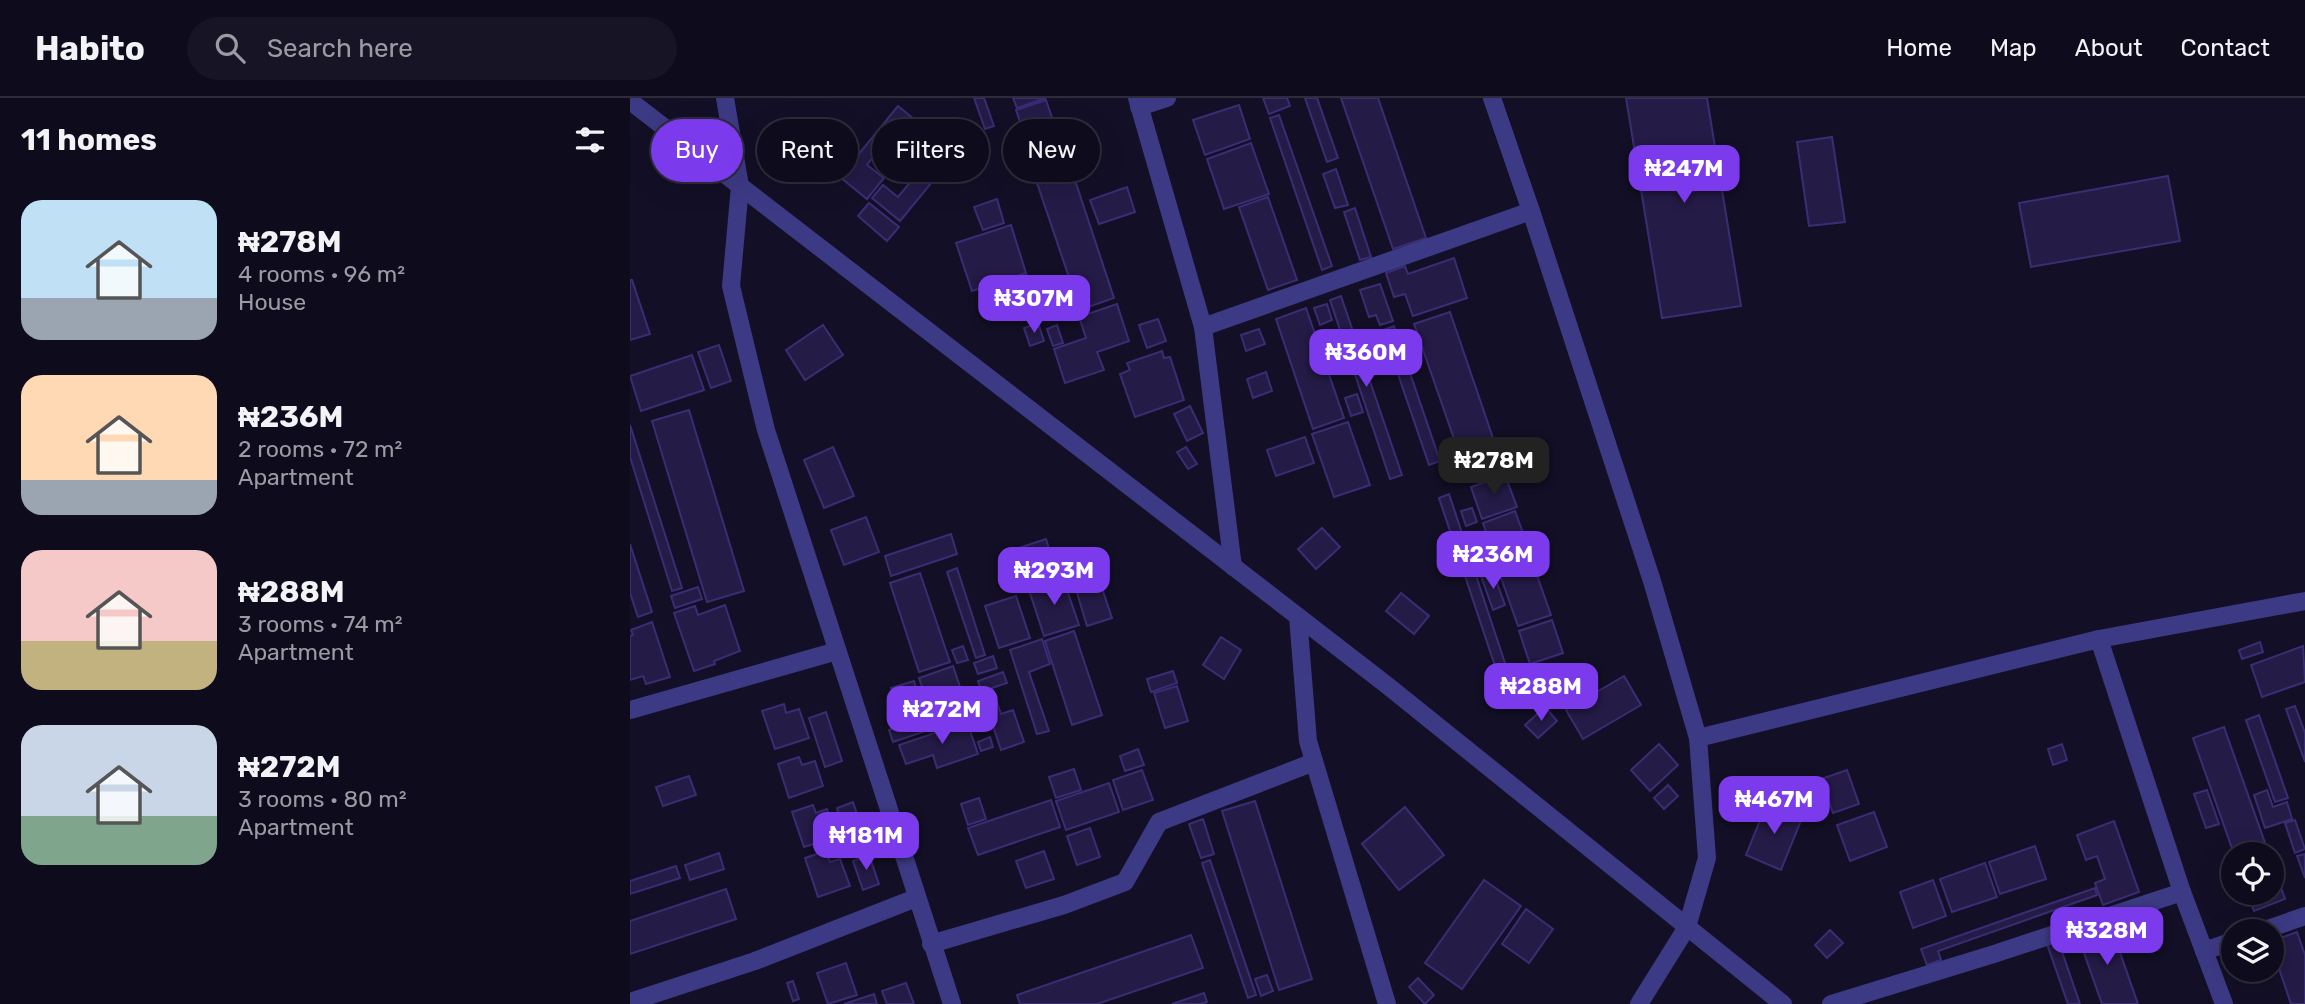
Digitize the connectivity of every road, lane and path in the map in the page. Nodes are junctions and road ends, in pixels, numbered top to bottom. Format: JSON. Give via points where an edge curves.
{"nodes":[{"id":1,"x":725,"y":98,"type":"edge"},
{"id":2,"x":1167,"y":98,"type":"edge"},
{"id":3,"x":1492,"y":98,"type":"edge"},
{"id":4,"x":630,"y":101,"type":"edge"},
{"id":5,"x":1138,"y":102,"type":"edge"},
{"id":6,"x":740,"y":186,"type":"junction"},
{"id":7,"x":1531,"y":211,"type":"junction"},
{"id":8,"x":1203,"y":327,"type":"junction"},
{"id":9,"x":1233,"y":567,"type":"junction"},
{"id":10,"x":2305,"y":601,"type":"edge"},
{"id":11,"x":1298,"y":617,"type":"junction"},
{"id":12,"x":2099,"y":639,"type":"junction"},
{"id":13,"x":837,"y":651,"type":"junction"},
{"id":14,"x":630,"y":710,"type":"edge"},
{"id":15,"x":1698,"y":738,"type":"junction"},
{"id":16,"x":1314,"y":762,"type":"junction"},
{"id":17,"x":2182,"y":892,"type":"junction"},
{"id":18,"x":916,"y":898,"type":"junction"},
{"id":19,"x":2305,"y":916,"type":"edge"},
{"id":20,"x":2284,"y":923,"type":"edge"},
{"id":21,"x":1687,"y":927,"type":"junction"},
{"id":22,"x":932,"y":944,"type":"junction"},
{"id":23,"x":2221,"y":945,"type":"edge"},
{"id":24,"x":2204,"y":951,"type":"junction"},
{"id":25,"x":630,"y":1002,"type":"edge"},
{"id":26,"x":952,"y":1004,"type":"edge"},
{"id":27,"x":1387,"y":1004,"type":"edge"},
{"id":28,"x":1639,"y":1004,"type":"edge"},
{"id":29,"x":1783,"y":1004,"type":"edge"},
{"id":30,"x":1831,"y":1004,"type":"edge"},
{"id":31,"x":2224,"y":1004,"type":"edge"}],
"edges":[{"from":1,"to":6,"type":"street"},
{"from":2,"to":5,"type":"street"},
{"from":3,"to":7,"type":"street"},
{"from":4,"to":6,"type":"street"},
{"from":5,"to":8,"type":"street"},
{"from":6,"to":9,"type":"street"},
{"from":6,"to":13,"type":"street","via":[[731,286],[766,430]]},
{"from":7,"to":8,"type":"street"},
{"from":7,"to":15,"type":"street","via":[[1653,581]]},
{"from":8,"to":9,"type":"street"},
{"from":9,"to":11,"type":"street"},
{"from":10,"to":12,"type":"street"},
{"from":11,"to":16,"type":"street","via":[[1308,741]]},
{"from":11,"to":21,"type":"street"},
{"from":12,"to":15,"type":"street"},
{"from":12,"to":17,"type":"street"},
{"from":13,"to":14,"type":"street"},
{"from":13,"to":18,"type":"street"},
{"from":15,"to":21,"type":"street","via":[[1707,859]]},
{"from":16,"to":22,"type":"street","via":[[1159,822],[1125,882]]},
{"from":16,"to":27,"type":"street"},
{"from":17,"to":24,"type":"street"},
{"from":17,"to":30,"type":"street"},
{"from":18,"to":22,"type":"street"},
{"from":18,"to":25,"type":"street","via":[[755,961]]},
{"from":19,"to":20,"type":"street"},
{"from":21,"to":28,"type":"street"},
{"from":21,"to":29,"type":"street"},
{"from":22,"to":26,"type":"street"},
{"from":23,"to":24,"type":"street"},
{"from":24,"to":31,"type":"street"}]}
